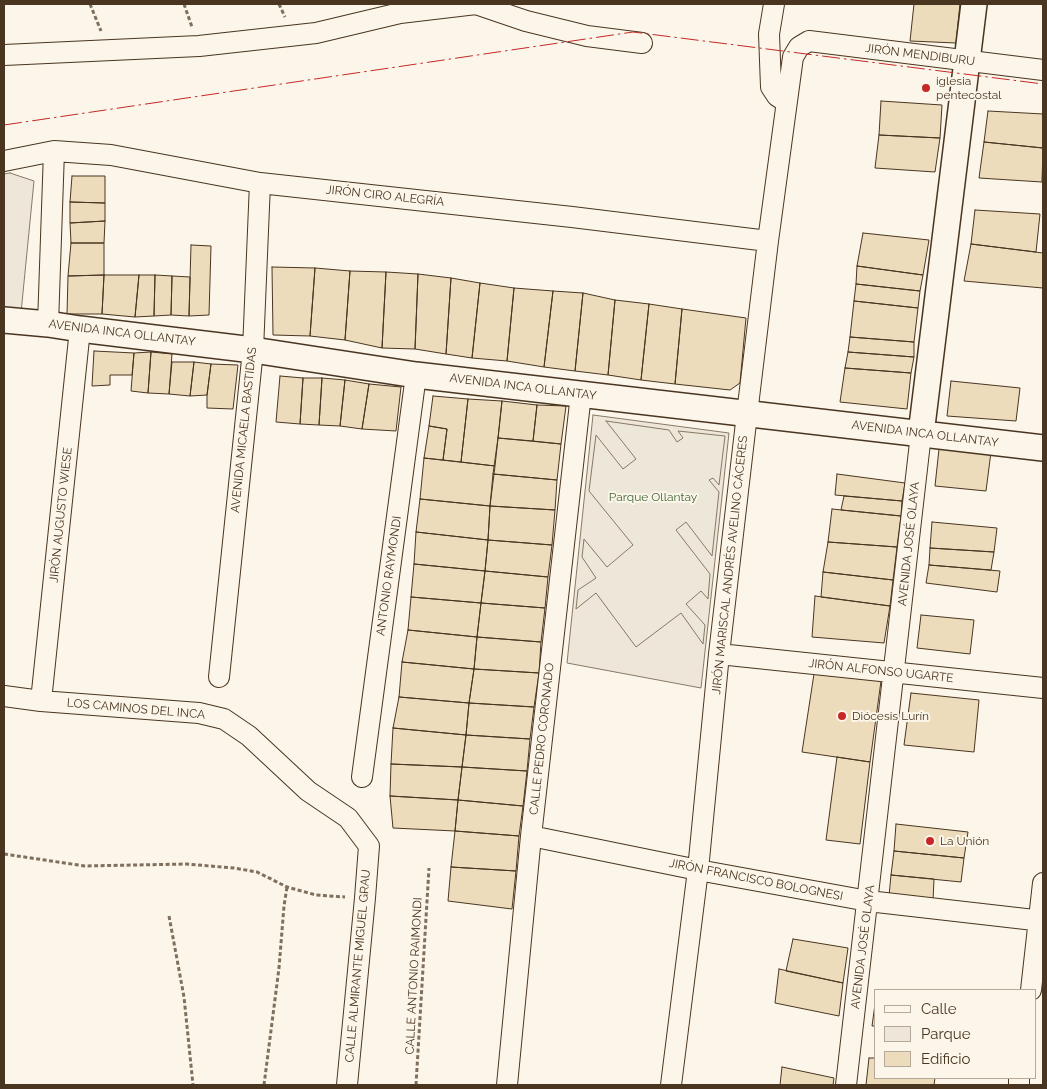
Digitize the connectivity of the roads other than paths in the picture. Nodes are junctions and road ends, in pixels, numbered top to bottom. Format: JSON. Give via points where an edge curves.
{"nodes":[{"id":1,"x":774,"y":4,"type":"edge"},
{"id":2,"x":974,"y":4,"type":"edge"},
{"id":3,"x":642,"y":43,"type":"dead end"},
{"id":4,"x":799,"y":47,"type":"joint"},
{"id":5,"x":4,"y":55,"type":"edge"},
{"id":6,"x":966,"y":61,"type":"junction"},
{"id":7,"x":1043,"y":70,"type":"edge"},
{"id":8,"x":786,"y":102,"type":"junction"},
{"id":9,"x":54,"y":151,"type":"junction"},
{"id":10,"x":4,"y":161,"type":"edge"},
{"id":11,"x":260,"y":183,"type":"junction"},
{"id":12,"x":768,"y":241,"type":"junction"},
{"id":13,"x":4,"y":320,"type":"edge"},
{"id":14,"x":48,"y":324,"type":"junction"},
{"id":15,"x":80,"y":329,"type":"junction"},
{"id":16,"x":253,"y":350,"type":"junction"},
{"id":17,"x":416,"y":375,"type":"junction"},
{"id":18,"x":581,"y":394,"type":"junction"},
{"id":19,"x":747,"y":414,"type":"junction"},
{"id":20,"x":921,"y":434,"type":"junction"},
{"id":21,"x":1043,"y":448,"type":"edge"},
{"id":22,"x":719,"y":654,"type":"junction"},
{"id":23,"x":894,"y":673,"type":"junction"},
{"id":24,"x":219,"y":677,"type":"dead end"},
{"id":25,"x":1043,"y":688,"type":"edge"},
{"id":26,"x":4,"y":696,"type":"edge"},
{"id":27,"x":41,"y":701,"type":"junction"},
{"id":28,"x":362,"y":776,"type":"dead end"},
{"id":29,"x":531,"y":836,"type":"junction"},
{"id":30,"x":369,"y":846,"type":"joint"},
{"id":31,"x":698,"y":870,"type":"junction"},
{"id":32,"x":1043,"y":883,"type":"edge"},
{"id":33,"x":868,"y":901,"type":"junction"},
{"id":34,"x":1041,"y":921,"type":"edge"},
{"id":35,"x":1031,"y":989,"type":"edge"},
{"id":36,"x":347,"y":1085,"type":"edge"},
{"id":37,"x":507,"y":1085,"type":"edge"},
{"id":38,"x":671,"y":1085,"type":"edge"},
{"id":39,"x":846,"y":1085,"type":"edge"}],
"edges":[{"from":1,"to":8,"type":"street","via":[[770,34],[771,87],[776,96]]},
{"from":2,"to":6,"type":"street","name":"AVENIDA JOSÉ OLAYA"},
{"from":3,"to":5,"type":"street","via":[[586,36],[476,4],[400,13],[316,33],[199,46]]},
{"from":4,"to":6,"type":"street","name":"JIRÓN MENDIBURU","via":[[809,40]]},
{"from":4,"to":8,"type":"street","name":"JIRÓN MARISCAL ANDRÉS AVELINO CÁCERES","via":[[793,56]]},
{"from":6,"to":7,"type":"street","name":"JIRÓN MENDIBURU"},
{"from":6,"to":20,"type":"street","name":"AVENIDA JOSÉ OLAYA"},
{"from":8,"to":12,"type":"street","name":"JIRÓN MARISCAL ANDRÉS AVELINO CÁCERES"},
{"from":9,"to":10,"type":"street","name":"JIRÓN CIRO ALEGRÍA"},
{"from":9,"to":11,"type":"street","name":"JIRÓN CIRO ALEGRÍA","via":[[111,155]]},
{"from":9,"to":14,"type":"street"},
{"from":11,"to":12,"type":"street","name":"JIRÓN CIRO ALEGRÍA"},
{"from":11,"to":16,"type":"street","name":"AVENIDA MICAELA BASTIDAS"},
{"from":12,"to":19,"type":"street","name":"JIRÓN MARISCAL ANDRÉS AVELINO CÁCERES"},
{"from":13,"to":14,"type":"street","name":"AVENIDA INCA OLLANTAY"},
{"from":14,"to":15,"type":"street","name":"AVENIDA INCA OLLANTAY"},
{"from":15,"to":16,"type":"street","name":"AVENIDA INCA OLLANTAY"},
{"from":15,"to":27,"type":"street","name":"JIRÓN AUGUSTO WIESE"},
{"from":16,"to":17,"type":"street","name":"AVENIDA INCA OLLANTAY"},
{"from":16,"to":24,"type":"street","name":"AVENIDA MICAELA BASTIDAS"},
{"from":17,"to":18,"type":"street","name":"AVENIDA INCA OLLANTAY"},
{"from":17,"to":28,"type":"street","name":"ANTONIO RAYMONDI"},
{"from":18,"to":19,"type":"street","name":"AVENIDA INCA OLLANTAY"},
{"from":18,"to":29,"type":"street","name":"CALLE PEDRO CORONADO"},
{"from":19,"to":20,"type":"street","name":"AVENIDA INCA OLLANTAY"},
{"from":19,"to":22,"type":"street","name":"JIRÓN MARISCAL ANDRÉS AVELINO CÁCERES"},
{"from":20,"to":21,"type":"street","name":"AVENIDA INCA OLLANTAY"},
{"from":20,"to":23,"type":"street","name":"AVENIDA JOSÉ OLAYA"},
{"from":22,"to":23,"type":"street","name":"JIRÓN ALFONSO UGARTE"},
{"from":22,"to":31,"type":"street","name":"JIRÓN MARISCAL ANDRÉS AVELINO CÁCERES"},
{"from":23,"to":25,"type":"street","name":"JIRÓN ALFONSO UGARTE"},
{"from":23,"to":33,"type":"street","name":"AVENIDA JOSÉ OLAYA"},
{"from":26,"to":27,"type":"street","name":"LOS CAMINOS DEL INCA"},
{"from":27,"to":30,"type":"street","name":"LOS CAMINOS DEL INCA","via":[[198,713],[224,719],[249,736],[308,791],[348,818]]},
{"from":29,"to":31,"type":"street","name":"JIRÓN FRANCISCO BOLOGNESI"},
{"from":29,"to":37,"type":"street","name":"CALLE PEDRO CORONADO"},
{"from":30,"to":36,"type":"street","name":"CALLE ALMIRANTE MIGUEL GRAU"},
{"from":31,"to":33,"type":"street","name":"JIRÓN FRANCISCO BOLOGNESI"},
{"from":31,"to":38,"type":"street","name":"JIRÓN MARISCAL ANDRÉS AVELINO CÁCERES"},
{"from":32,"to":34,"type":"street"},
{"from":33,"to":34,"type":"street","name":"JIRÓN FRANCISCO BOLOGNESI"},
{"from":33,"to":39,"type":"street","name":"AVENIDA JOSÉ OLAYA"},
{"from":34,"to":35,"type":"street"}]}
